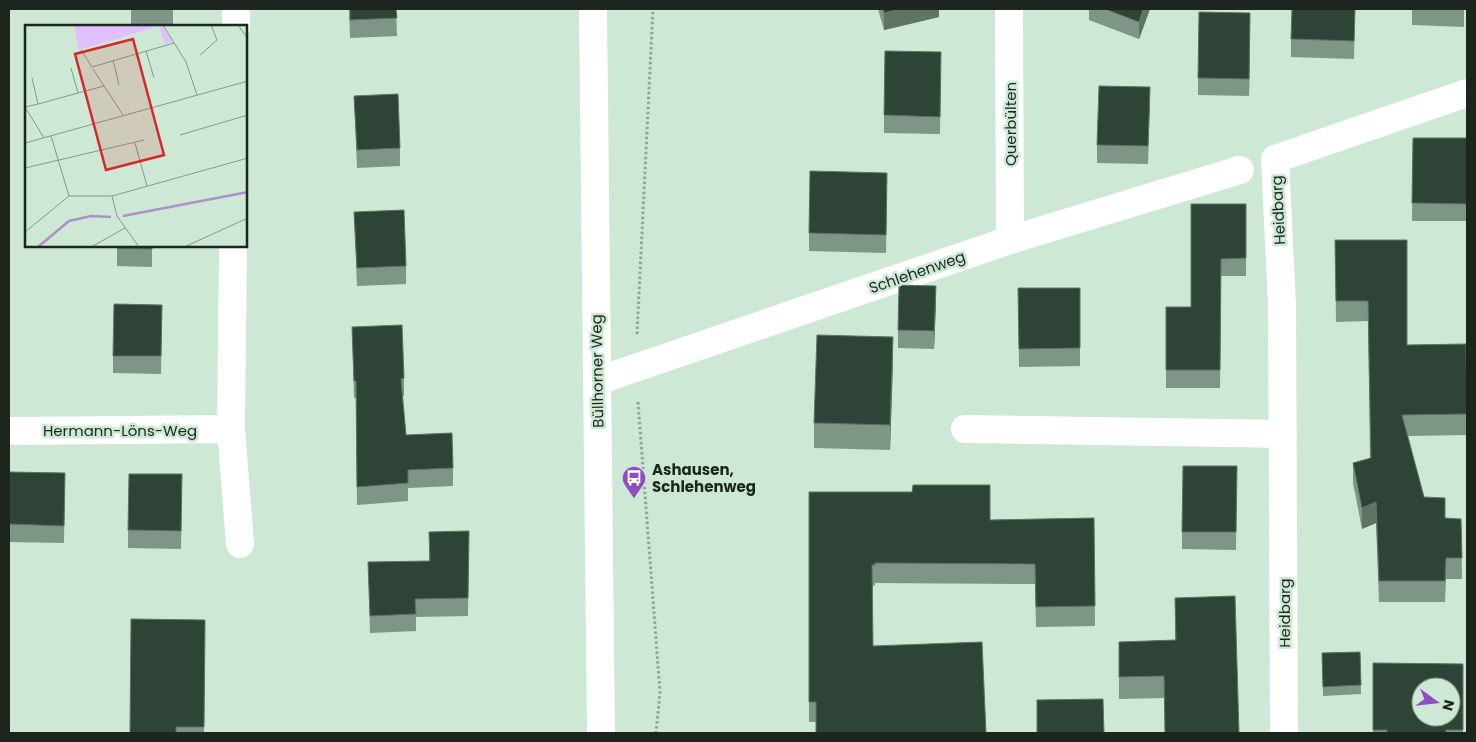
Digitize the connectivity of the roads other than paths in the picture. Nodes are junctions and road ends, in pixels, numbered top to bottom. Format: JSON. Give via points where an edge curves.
{"nodes":[{"id":1,"x":236,"y":9,"type":"edge"},
{"id":2,"x":593,"y":9,"type":"edge"},
{"id":3,"x":1009,"y":9,"type":"edge"},
{"id":4,"x":236,"y":25,"type":"edge"},
{"id":5,"x":1467,"y":93,"type":"edge"},
{"id":6,"x":1240,"y":170,"type":"dead end"},
{"id":7,"x":1010,"y":240,"type":"junction"},
{"id":8,"x":233,"y":248,"type":"edge"},
{"id":9,"x":597,"y":381,"type":"junction"},
{"id":10,"x":231,"y":429,"type":"junction"},
{"id":11,"x":965,"y":429,"type":"dead end"},
{"id":12,"x":9,"y":431,"type":"edge"},
{"id":13,"x":1283,"y":434,"type":"junction"},
{"id":14,"x":240,"y":544,"type":"dead end"},
{"id":15,"x":601,"y":733,"type":"edge"},
{"id":16,"x":1284,"y":733,"type":"edge"}],
"edges":[{"from":1,"to":4,"type":"street"},
{"from":2,"to":9,"type":"street","name":"Büllhorner Weg"},
{"from":3,"to":7,"type":"street","name":"Querbülten"},
{"from":5,"to":13,"type":"street","name":"Heidbarg","via":[[1275,159],[1282,305]]},
{"from":6,"to":7,"type":"street","name":"Schlehenweg"},
{"from":7,"to":9,"type":"street","name":"Schlehenweg"},
{"from":8,"to":10,"type":"street"},
{"from":9,"to":15,"type":"street","name":"Büllhorner Weg"},
{"from":10,"to":12,"type":"street","name":"Hermann-Löns-Weg"},
{"from":10,"to":14,"type":"street"},
{"from":11,"to":13,"type":"street"},
{"from":13,"to":16,"type":"street","name":"Heidbarg"}]}
